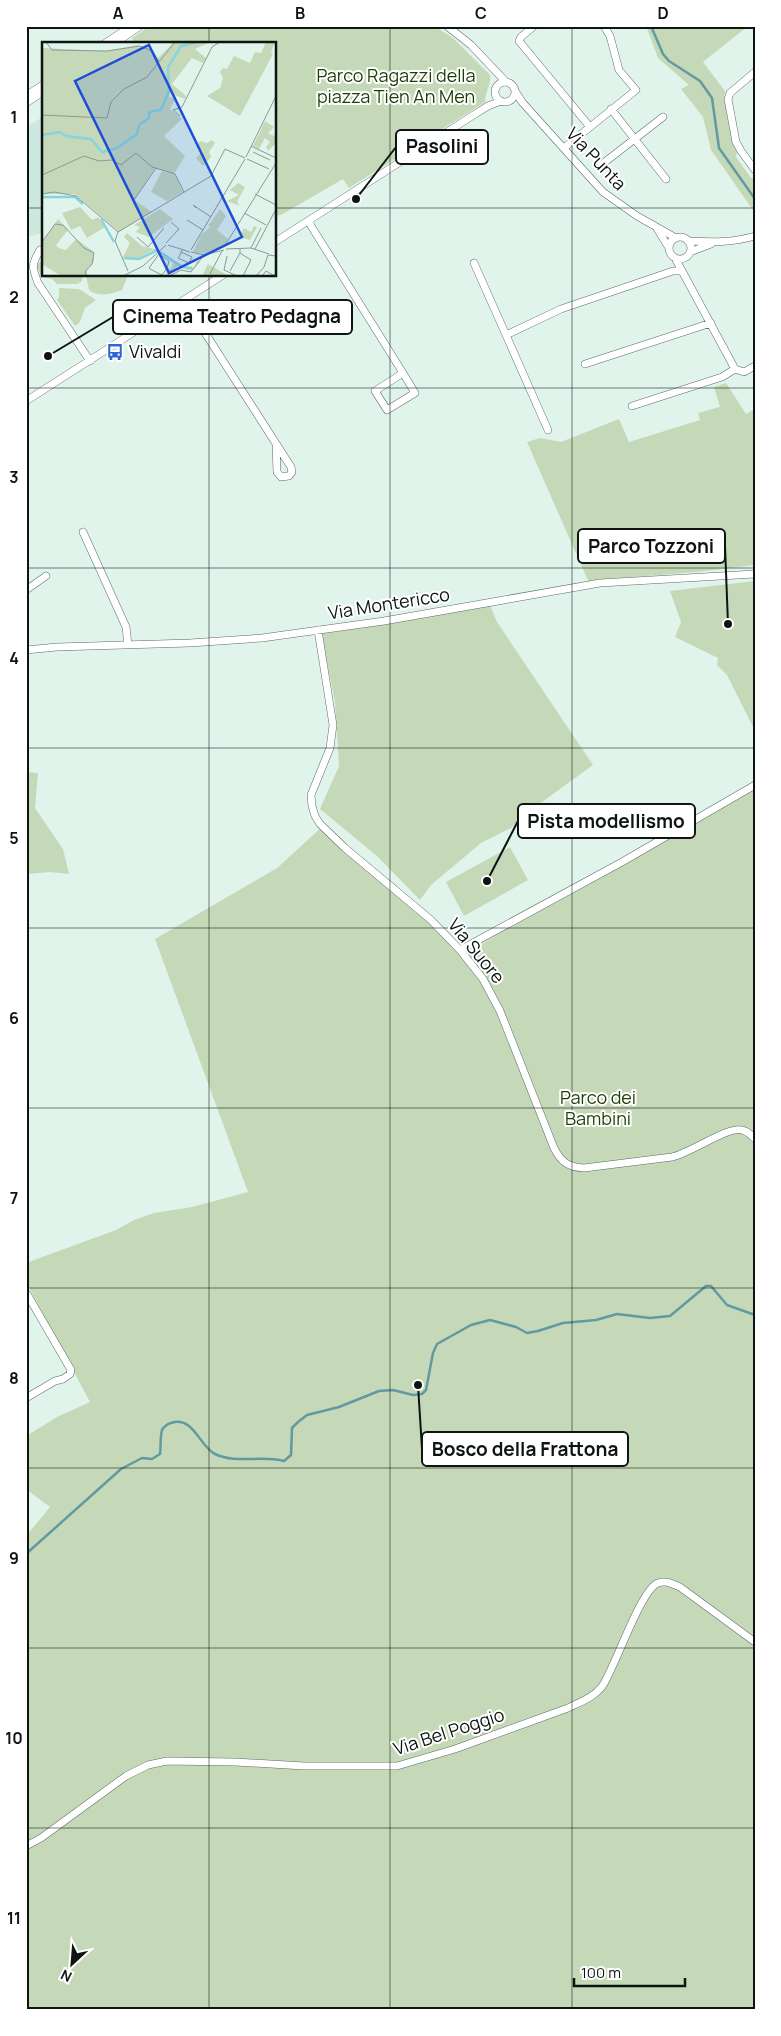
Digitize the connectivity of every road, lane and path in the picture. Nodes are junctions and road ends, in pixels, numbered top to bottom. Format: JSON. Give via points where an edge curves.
{"nodes":[{"id":1,"x":130,"y":26,"type":"edge"},
{"id":2,"x":140,"y":26,"type":"edge"},
{"id":3,"x":447,"y":26,"type":"edge"},
{"id":4,"x":534,"y":26,"type":"edge"},
{"id":5,"x":604,"y":26,"type":"edge"},
{"id":6,"x":107,"y":42,"type":"edge"},
{"id":7,"x":117,"y":42,"type":"edge"},
{"id":8,"x":496,"y":72,"type":"junction"},
{"id":9,"x":755,"y":72,"type":"edge"},
{"id":10,"x":506,"y":82,"type":"junction"},
{"id":11,"x":498,"y":85,"type":"junction"},
{"id":12,"x":42,"y":89,"type":"edge"},
{"id":13,"x":515,"y":91,"type":"junction"},
{"id":14,"x":498,"y":98,"type":"junction"},
{"id":15,"x":27,"y":100,"type":"edge"},
{"id":16,"x":509,"y":101,"type":"junction"},
{"id":17,"x":522,"y":102,"type":"junction"},
{"id":18,"x":611,"y":109,"type":"junction"},
{"id":19,"x":663,"y":117,"type":"dead end"},
{"id":20,"x":590,"y":127,"type":"junction"},
{"id":21,"x":634,"y":139,"type":"junction"},
{"id":22,"x":564,"y":148,"type":"junction"},
{"id":23,"x":601,"y":165,"type":"dead end"},
{"id":24,"x":755,"y":170,"type":"edge"},
{"id":25,"x":666,"y":179,"type":"dead end"},
{"id":26,"x":308,"y":221,"type":"junction"},
{"id":27,"x":656,"y":227,"type":"junction"},
{"id":28,"x":755,"y":236,"type":"edge"},
{"id":29,"x":676,"y":238,"type":"junction"},
{"id":30,"x":276,"y":241,"type":"edge"},
{"id":31,"x":688,"y":241,"type":"junction"},
{"id":32,"x":714,"y":243,"type":"junction"},
{"id":33,"x":669,"y":248,"type":"junction"},
{"id":34,"x":40,"y":250,"type":"dead end"},
{"id":35,"x":690,"y":252,"type":"junction"},
{"id":36,"x":674,"y":257,"type":"junction"},
{"id":37,"x":684,"y":258,"type":"junction"},
{"id":38,"x":474,"y":264,"type":"dead end"},
{"id":39,"x":682,"y":270,"type":"junction"},
{"id":40,"x":673,"y":271,"type":"junction"},
{"id":41,"x":221,"y":276,"type":"edge"},
{"id":42,"x":184,"y":300,"type":"junction"},
{"id":43,"x":711,"y":323,"type":"junction"},
{"id":44,"x":506,"y":335,"type":"junction"},
{"id":45,"x":90,"y":361,"type":"junction"},
{"id":46,"x":585,"y":364,"type":"dead end"},
{"id":47,"x":755,"y":366,"type":"edge"},
{"id":48,"x":735,"y":369,"type":"junction"},
{"id":49,"x":403,"y":373,"type":"junction"},
{"id":50,"x":26,"y":401,"type":"edge"},
{"id":51,"x":632,"y":406,"type":"dead end"},
{"id":52,"x":548,"y":430,"type":"dead end"},
{"id":53,"x":276,"y":444,"type":"dead end"},
{"id":54,"x":83,"y":532,"type":"dead end"},
{"id":55,"x":755,"y":574,"type":"edge"},
{"id":56,"x":46,"y":576,"type":"dead end"},
{"id":57,"x":26,"y":590,"type":"edge"},
{"id":58,"x":318,"y":630,"type":"junction"},
{"id":59,"x":128,"y":645,"type":"junction"},
{"id":60,"x":26,"y":650,"type":"edge"},
{"id":61,"x":755,"y":785,"type":"edge"},
{"id":62,"x":460,"y":950,"type":"junction"},
{"id":63,"x":755,"y":1139,"type":"edge"},
{"id":64,"x":27,"y":1294,"type":"edge"},
{"id":65,"x":26,"y":1398,"type":"edge"},
{"id":66,"x":755,"y":1642,"type":"edge"},
{"id":67,"x":26,"y":1846,"type":"edge"}],
"edges":[{"from":1,"to":6,"type":"street"},
{"from":2,"to":7,"type":"street"},
{"from":3,"to":8,"type":"street","name":"Via Punta","via":[[471,45]]},
{"from":4,"to":20,"type":"street","via":[[519,41]]},
{"from":5,"to":18,"type":"street","via":[[619,70],[636,90]]},
{"from":8,"to":10,"type":"street","name":"Via Punta"},
{"from":8,"to":11,"type":"street"},
{"from":9,"to":24,"type":"street","via":[[735,88],[728,99],[734,134],[741,151]]},
{"from":10,"to":11,"type":"street"},
{"from":10,"to":13,"type":"street","name":"Via Punta"},
{"from":11,"to":14,"type":"street","via":[[495,90]]},
{"from":12,"to":15,"type":"street"},
{"from":13,"to":16,"type":"street"},
{"from":13,"to":17,"type":"street","name":"Via Punta"},
{"from":14,"to":16,"type":"street"},
{"from":14,"to":26,"type":"street"},
{"from":16,"to":17,"type":"street"},
{"from":17,"to":22,"type":"street","name":"Via Punta"},
{"from":18,"to":20,"type":"street"},
{"from":18,"to":21,"type":"street"},
{"from":19,"to":21,"type":"street"},
{"from":20,"to":22,"type":"street"},
{"from":21,"to":23,"type":"street"},
{"from":21,"to":25,"type":"street"},
{"from":22,"to":27,"type":"street","name":"Via Punta","via":[[603,192]]},
{"from":26,"to":30,"type":"street"},
{"from":26,"to":49,"type":"street"},
{"from":27,"to":29,"type":"street","name":"Via Punta"},
{"from":27,"to":33,"type":"street","name":"Via Punta"},
{"from":28,"to":32,"type":"street","name":"Via Punta"},
{"from":29,"to":31,"type":"street","name":"Via Punta"},
{"from":29,"to":33,"type":"street"},
{"from":31,"to":32,"type":"street","name":"Via Punta"},
{"from":31,"to":35,"type":"street"},
{"from":32,"to":35,"type":"street","name":"Via Punta"},
{"from":33,"to":36,"type":"street","name":"Via Punta"},
{"from":34,"to":45,"type":"street","via":[[32,269],[38,283]]},
{"from":35,"to":37,"type":"street","name":"Via Punta"},
{"from":36,"to":37,"type":"street"},
{"from":36,"to":39,"type":"street","name":"Via Punta"},
{"from":36,"to":40,"type":"street"},
{"from":37,"to":39,"type":"street"},
{"from":38,"to":44,"type":"street"},
{"from":39,"to":40,"type":"street"},
{"from":39,"to":43,"type":"street","name":"Via Punta"},
{"from":40,"to":44,"type":"street","via":[[561,309]]},
{"from":41,"to":42,"type":"street"},
{"from":42,"to":45,"type":"street"},
{"from":42,"to":53,"type":"street"},
{"from":43,"to":46,"type":"street"},
{"from":43,"to":48,"type":"street","name":"Via Punta"},
{"from":44,"to":52,"type":"street"},
{"from":45,"to":50,"type":"street"},
{"from":47,"to":48,"type":"street","via":[[744,372]]},
{"from":48,"to":51,"type":"street","via":[[722,377]]},
{"from":49,"to":49,"type":"street","via":[[375,391],[387,410],[415,393]]},
{"from":54,"to":59,"type":"street","via":[[126,627]]},
{"from":55,"to":58,"type":"street","name":"Via Montericco","via":[[600,583]]},
{"from":56,"to":57,"type":"street"},
{"from":58,"to":59,"type":"street","name":"Via Montericco","via":[[253,638]]},
{"from":58,"to":62,"type":"street","name":"Via Suore","via":[[333,725],[330,748],[311,795],[315,816],[339,842],[413,903]]},
{"from":59,"to":60,"type":"street","name":"Via Montericco"},
{"from":61,"to":62,"type":"street"},
{"from":62,"to":63,"type":"street","name":"Via Suore","via":[[493,995],[554,1148],[564,1163],[584,1168],[672,1157],[737,1129],[744,1130]]},
{"from":64,"to":65,"type":"street","via":[[71,1370],[63,1379]]},
{"from":66,"to":67,"type":"street","name":"Via Bel Poggio","via":[[680,1587],[668,1582],[658,1583],[651,1587],[642,1602],[602,1686],[586,1700],[568,1708],[397,1766],[167,1761],[148,1765],[126,1776]]}]}
